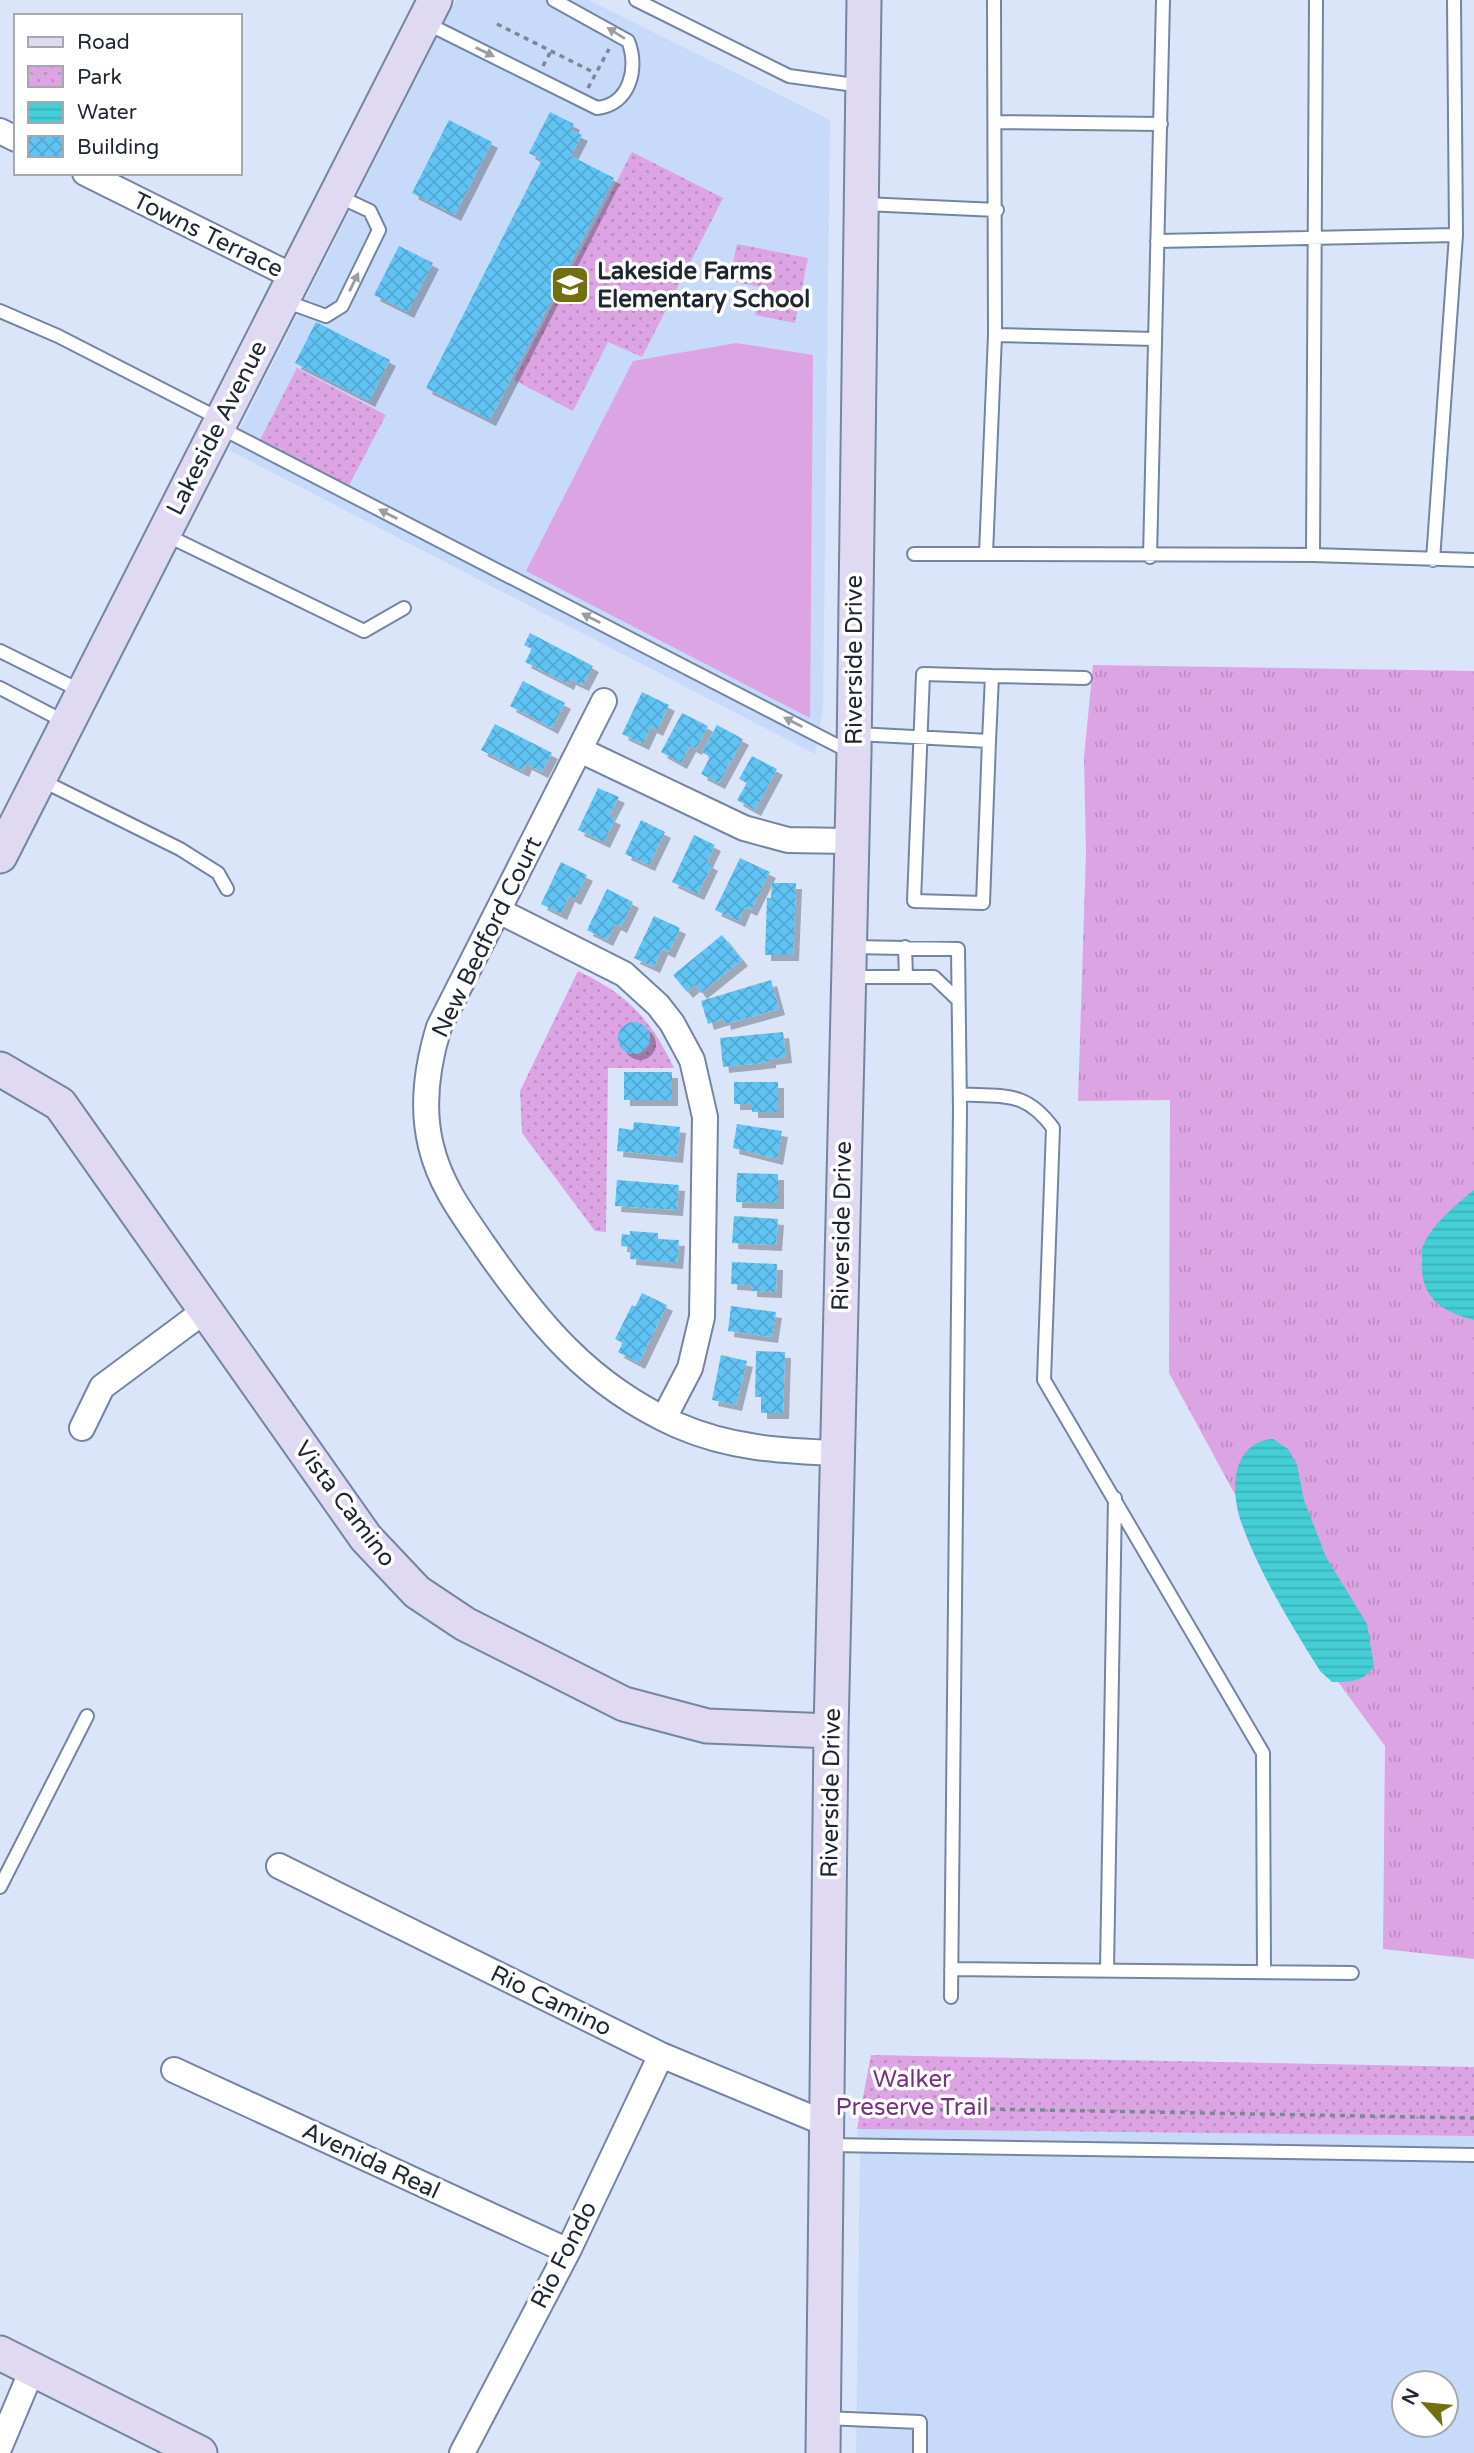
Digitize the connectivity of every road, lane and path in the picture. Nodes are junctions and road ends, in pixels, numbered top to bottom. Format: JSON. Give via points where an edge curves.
{"nodes":[{"id":1,"x":554,"y":0,"type":"edge"},
{"id":2,"x":636,"y":0,"type":"edge"},
{"id":3,"x":864,"y":0,"type":"edge"},
{"id":4,"x":994,"y":0,"type":"edge"},
{"id":5,"x":1163,"y":0,"type":"edge"},
{"id":6,"x":1316,"y":0,"type":"edge"},
{"id":7,"x":1454,"y":0,"type":"edge"},
{"id":8,"x":429,"y":11,"type":"edge"},
{"id":9,"x":497,"y":24,"type":"dead end"},
{"id":10,"x":617,"y":32,"type":"junction"},
{"id":11,"x":596,"y":73,"type":"junction"},
{"id":12,"x":863,"y":86,"type":"junction"},
{"id":13,"x":582,"y":100,"type":"junction"},
{"id":14,"x":996,"y":122,"type":"junction"},
{"id":15,"x":1161,"y":124,"type":"junction"},
{"id":16,"x":88,"y":175,"type":"edge"},
{"id":17,"x":336,"y":194,"type":"junction"},
{"id":18,"x":860,"y":203,"type":"junction"},
{"id":19,"x":997,"y":210,"type":"junction"},
{"id":20,"x":1456,"y":235,"type":"junction"},
{"id":21,"x":1314,"y":236,"type":"junction"},
{"id":22,"x":1157,"y":241,"type":"junction"},
{"id":23,"x":288,"y":289,"type":"junction"},
{"id":24,"x":0,"y":311,"type":"edge"},
{"id":25,"x":995,"y":335,"type":"junction"},
{"id":26,"x":1156,"y":339,"type":"junction"},
{"id":27,"x":219,"y":423,"type":"junction"},
{"id":28,"x":164,"y":534,"type":"junction"},
{"id":29,"x":986,"y":554,"type":"junction"},
{"id":30,"x":914,"y":555,"type":"dead end"},
{"id":31,"x":1313,"y":555,"type":"junction"},
{"id":32,"x":1150,"y":557,"type":"junction"},
{"id":33,"x":1433,"y":560,"type":"junction"},
{"id":34,"x":1474,"y":560,"type":"edge"},
{"id":35,"x":404,"y":608,"type":"dead end"},
{"id":36,"x":0,"y":651,"type":"edge"},
{"id":37,"x":992,"y":676,"type":"junction"},
{"id":38,"x":1085,"y":678,"type":"dead end"},
{"id":39,"x":0,"y":688,"type":"edge"},
{"id":40,"x":84,"y":692,"type":"junction"},
{"id":41,"x":604,"y":701,"type":"dead end"},
{"id":42,"x":68,"y":723,"type":"junction"},
{"id":43,"x":921,"y":737,"type":"junction"},
{"id":44,"x":989,"y":741,"type":"junction"},
{"id":45,"x":853,"y":743,"type":"junction"},
{"id":46,"x":580,"y":750,"type":"junction"},
{"id":47,"x":39,"y":779,"type":"junction"},
{"id":48,"x":850,"y":841,"type":"junction"},
{"id":49,"x":0,"y":856,"type":"edge"},
{"id":50,"x":227,"y":889,"type":"dead end"},
{"id":51,"x":499,"y":911,"type":"junction"},
{"id":52,"x":905,"y":947,"type":"junction"},
{"id":53,"x":847,"y":962,"type":"junction"},
{"id":54,"x":906,"y":977,"type":"junction"},
{"id":55,"x":957,"y":999,"type":"junction"},
{"id":56,"x":0,"y":1069,"type":"edge"},
{"id":57,"x":960,"y":1094,"type":"junction"},
{"id":58,"x":207,"y":1309,"type":"junction"},
{"id":59,"x":664,"y":1418,"type":"junction"},
{"id":60,"x":82,"y":1428,"type":"dead end"},
{"id":61,"x":837,"y":1453,"type":"junction"},
{"id":62,"x":1115,"y":1496,"type":"junction"},
{"id":63,"x":87,"y":1716,"type":"dead end"},
{"id":64,"x":831,"y":1731,"type":"junction"},
{"id":65,"x":279,"y":1866,"type":"dead end"},
{"id":66,"x":0,"y":1886,"type":"edge"},
{"id":67,"x":951,"y":1969,"type":"junction"},
{"id":68,"x":1107,"y":1970,"type":"junction"},
{"id":69,"x":1264,"y":1972,"type":"junction"},
{"id":70,"x":1352,"y":1973,"type":"dead end"},
{"id":71,"x":951,"y":1997,"type":"dead end"},
{"id":72,"x":662,"y":2055,"type":"junction"},
{"id":73,"x":174,"y":2070,"type":"dead end"},
{"id":74,"x":860,"y":2111,"type":"dead end"},
{"id":75,"x":1474,"y":2118,"type":"edge"},
{"id":76,"x":828,"y":2135,"type":"junction"},
{"id":77,"x":1474,"y":2155,"type":"edge"},
{"id":78,"x":568,"y":2251,"type":"junction"},
{"id":79,"x":0,"y":2353,"type":"edge"},
{"id":80,"x":32,"y":2370,"type":"junction"},
{"id":81,"x":824,"y":2418,"type":"junction"},
{"id":82,"x":0,"y":2446,"type":"edge"},
{"id":83,"x":200,"y":2453,"type":"edge"},
{"id":84,"x":462,"y":2453,"type":"edge"},
{"id":85,"x":823,"y":2453,"type":"edge"},
{"id":86,"x":920,"y":2453,"type":"edge"}],
"edges":[{"from":1,"to":10,"type":"lane"},
{"from":2,"to":12,"type":"lane","via":[[789,76]]},
{"from":3,"to":12,"type":"main road","name":"Riverside Drive"},
{"from":4,"to":14,"type":"lane"},
{"from":5,"to":15,"type":"lane"},
{"from":6,"to":21,"type":"lane"},
{"from":7,"to":20,"type":"lane"},
{"from":8,"to":13,"type":"lane","one_way":true},
{"from":8,"to":17,"type":"main road","name":"Lakeside Avenue"},
{"from":9,"to":11,"type":"path"},
{"from":10,"to":11,"type":"path"},
{"from":10,"to":13,"type":"lane","via":[[632,49],[634,71],[625,92],[607,107],[597,108]]},
{"from":11,"to":13,"type":"path"},
{"from":12,"to":18,"type":"main road","name":"Riverside Drive"},
{"from":14,"to":15,"type":"lane"},
{"from":14,"to":19,"type":"lane"},
{"from":15,"to":22,"type":"lane"},
{"from":16,"to":23,"type":"street","name":"Towns Terrace"},
{"from":17,"to":23,"type":"main road","name":"Lakeside Avenue"},
{"from":23,"to":17,"type":"lane","one_way":true,"via":[[326,316],[342,306],[379,230],[370,211]]},
{"from":18,"to":19,"type":"lane"},
{"from":18,"to":45,"type":"main road","name":"Riverside Drive"},
{"from":19,"to":25,"type":"lane"},
{"from":20,"to":21,"type":"lane"},
{"from":20,"to":33,"type":"lane"},
{"from":21,"to":22,"type":"lane"},
{"from":21,"to":31,"type":"lane"},
{"from":22,"to":26,"type":"lane"},
{"from":23,"to":27,"type":"main road","name":"Lakeside Avenue"},
{"from":24,"to":27,"type":"lane","via":[[58,336]]},
{"from":25,"to":26,"type":"lane"},
{"from":25,"to":29,"type":"lane"},
{"from":26,"to":32,"type":"lane"},
{"from":27,"to":28,"type":"main road","name":"Lakeside Avenue"},
{"from":45,"to":27,"type":"lane","one_way":true},
{"from":28,"to":35,"type":"lane","via":[[364,631]]},
{"from":28,"to":40,"type":"main road","name":"Lakeside Avenue"},
{"from":29,"to":30,"type":"lane"},
{"from":29,"to":32,"type":"lane"},
{"from":31,"to":32,"type":"lane"},
{"from":31,"to":33,"type":"lane"},
{"from":33,"to":34,"type":"lane"},
{"from":36,"to":40,"type":"lane"},
{"from":37,"to":38,"type":"lane"},
{"from":37,"to":43,"type":"lane","via":[[923,674]]},
{"from":37,"to":44,"type":"lane"},
{"from":39,"to":42,"type":"lane"},
{"from":40,"to":42,"type":"main road","name":"Lakeside Avenue"},
{"from":41,"to":46,"type":"street","name":"New Bedford Court"},
{"from":42,"to":47,"type":"main road","name":"Lakeside Avenue"},
{"from":43,"to":44,"type":"lane"},
{"from":43,"to":44,"type":"lane","via":[[914,901],[982,903]]},
{"from":43,"to":45,"type":"lane"},
{"from":45,"to":48,"type":"main road","name":"Riverside Drive"},
{"from":46,"to":48,"type":"street","via":[[744,828],[788,840]]},
{"from":46,"to":51,"type":"street","name":"New Bedford Court"},
{"from":47,"to":49,"type":"main road","name":"Lakeside Avenue"},
{"from":47,"to":50,"type":"lane","via":[[180,849],[218,873]]},
{"from":48,"to":53,"type":"main road","name":"Riverside Drive"},
{"from":51,"to":59,"type":"street","name":"New Bedford Court","via":[[439,1027],[432,1050],[427,1124],[437,1167],[450,1195],[545,1329],[616,1391]]},
{"from":51,"to":59,"type":"street","via":[[624,974],[665,1014],[692,1060],[705,1117],[702,1317],[690,1368]]},
{"from":52,"to":53,"type":"lane"},
{"from":52,"to":54,"type":"lane"},
{"from":52,"to":55,"type":"lane","via":[[958,949]]},
{"from":53,"to":54,"type":"lane"},
{"from":53,"to":61,"type":"main road","name":"Riverside Drive"},
{"from":54,"to":55,"type":"lane","via":[[934,977]]},
{"from":55,"to":57,"type":"lane"},
{"from":56,"to":58,"type":"main road","name":"Vista Camino","via":[[60,1104]]},
{"from":57,"to":62,"type":"lane","via":[[1025,1099],[1053,1128],[1044,1380]]},
{"from":57,"to":67,"type":"lane"},
{"from":58,"to":60,"type":"street","via":[[102,1387]]},
{"from":58,"to":64,"type":"main road","name":"Vista Camino","via":[[366,1538],[417,1592],[465,1624],[624,1704],[707,1727]]},
{"from":59,"to":61,"type":"street","name":"New Bedford Court","via":[[743,1447]]},
{"from":61,"to":64,"type":"main road","name":"Riverside Drive"},
{"from":62,"to":68,"type":"lane"},
{"from":62,"to":69,"type":"lane","via":[[1263,1754]]},
{"from":63,"to":66,"type":"lane"},
{"from":64,"to":76,"type":"main road","name":"Riverside Drive"},
{"from":65,"to":72,"type":"street","name":"Rio Camino"},
{"from":67,"to":68,"type":"lane"},
{"from":67,"to":71,"type":"lane"},
{"from":68,"to":69,"type":"lane"},
{"from":69,"to":70,"type":"lane"},
{"from":72,"to":76,"type":"street","name":"Rio Camino"},
{"from":72,"to":78,"type":"street","name":"Rio Fondo"},
{"from":73,"to":78,"type":"street","name":"Avenida Real"},
{"from":74,"to":75,"type":"path"},
{"from":76,"to":77,"type":"lane"},
{"from":76,"to":81,"type":"main road","name":"Riverside Drive"},
{"from":78,"to":84,"type":"street","name":"Rio Fondo"},
{"from":79,"to":80,"type":"main road"},
{"from":80,"to":82,"type":"street"},
{"from":80,"to":83,"type":"main road"},
{"from":81,"to":85,"type":"main road","name":"Riverside Drive"},
{"from":81,"to":86,"type":"lane","via":[[920,2422]]}]}
